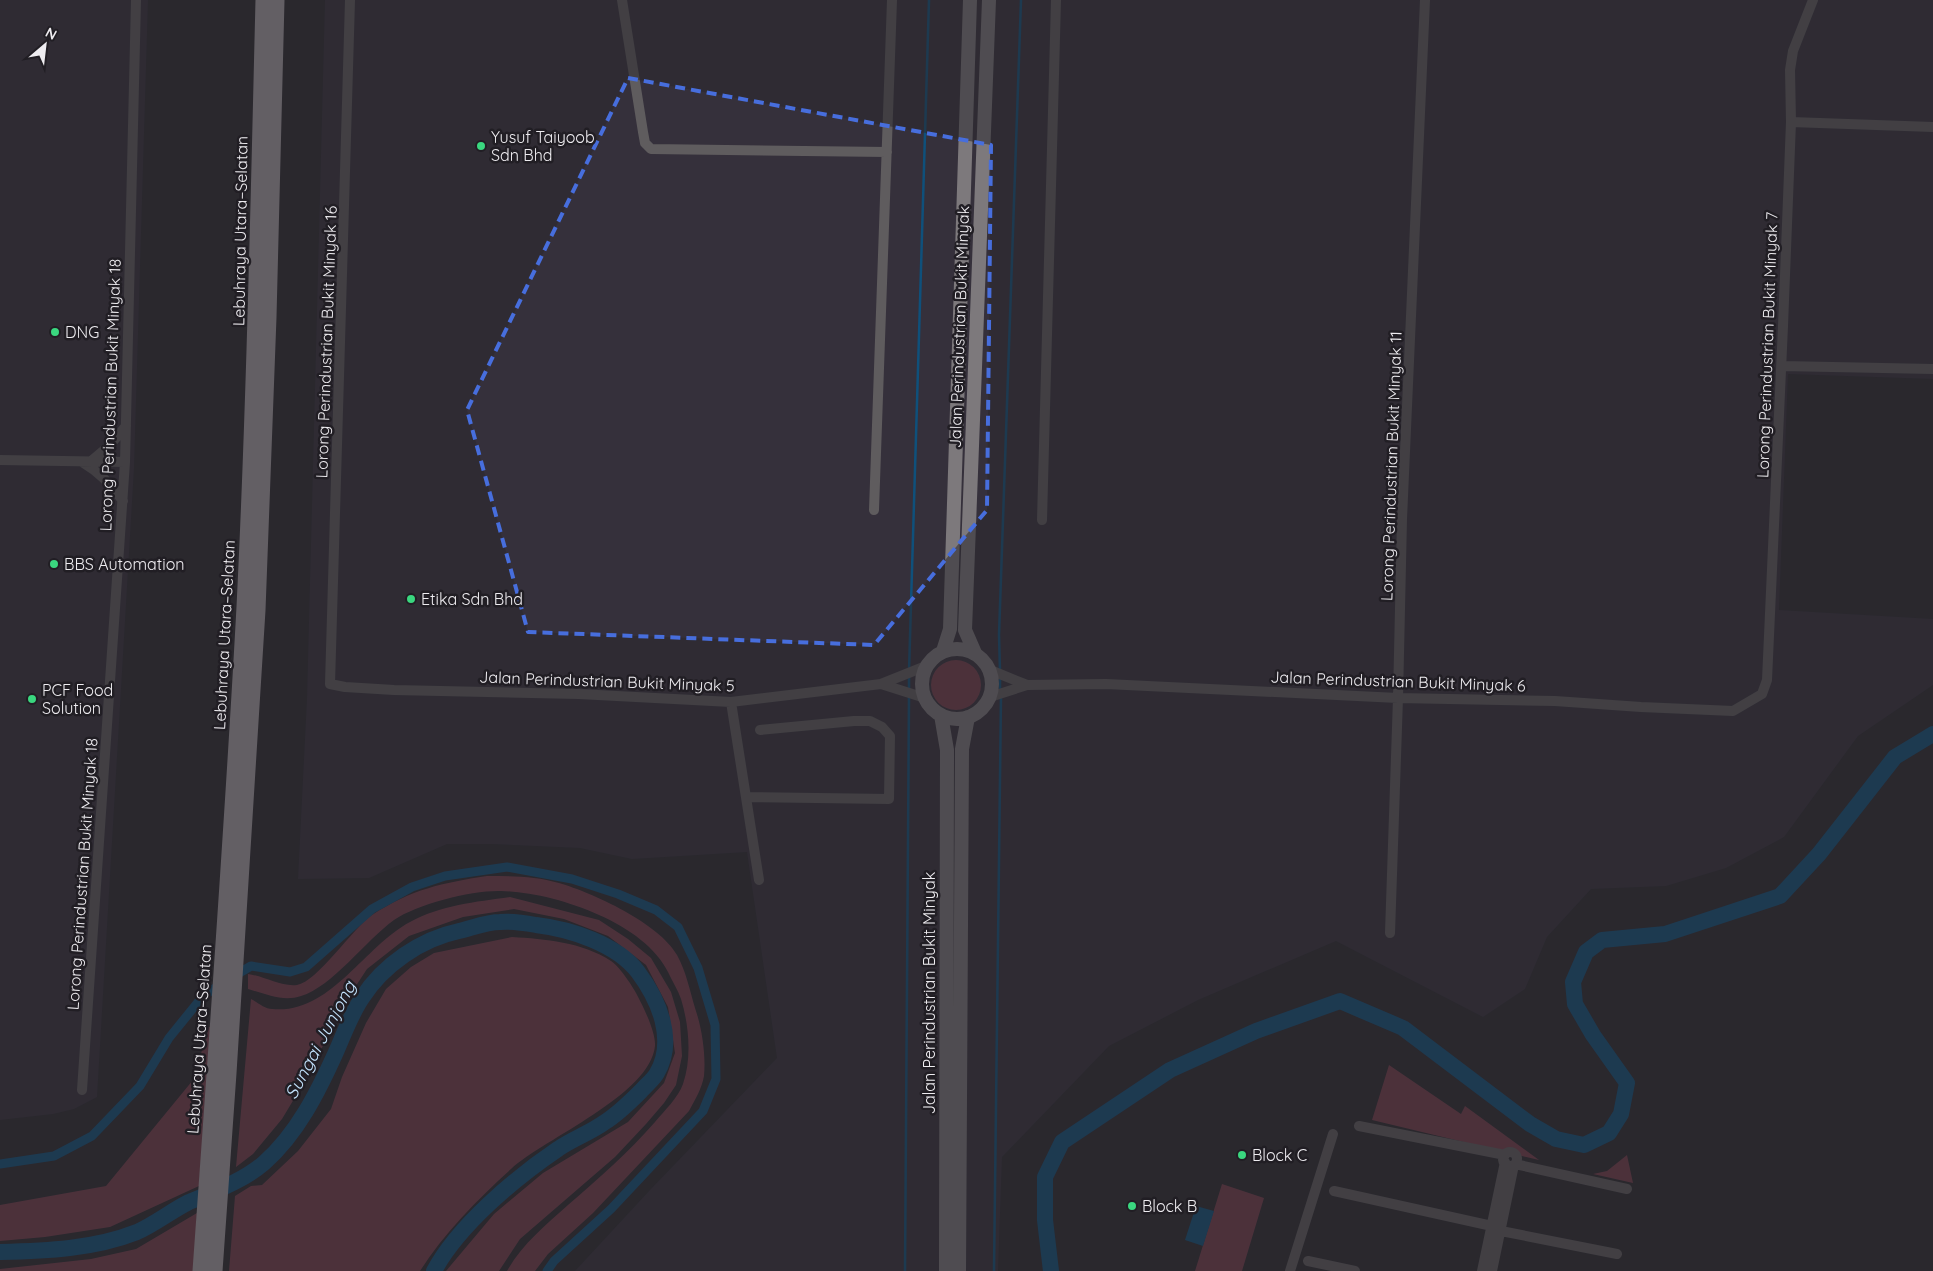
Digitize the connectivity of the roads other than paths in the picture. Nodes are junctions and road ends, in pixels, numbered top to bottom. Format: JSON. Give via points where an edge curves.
{"nodes":[{"id":1,"x":136,"y":0,"type":"edge"},
{"id":2,"x":262,"y":0,"type":"edge"},
{"id":3,"x":277,"y":0,"type":"edge"},
{"id":4,"x":350,"y":0,"type":"edge"},
{"id":5,"x":622,"y":0,"type":"edge"},
{"id":6,"x":892,"y":0,"type":"edge"},
{"id":7,"x":970,"y":0,"type":"edge"},
{"id":8,"x":989,"y":0,"type":"edge"},
{"id":9,"x":1056,"y":0,"type":"edge"},
{"id":10,"x":1425,"y":0,"type":"edge"},
{"id":11,"x":1813,"y":0,"type":"edge"},
{"id":12,"x":1790,"y":122,"type":"junction"},
{"id":13,"x":1933,"y":127,"type":"edge"},
{"id":14,"x":887,"y":152,"type":"junction"},
{"id":15,"x":1782,"y":366,"type":"junction"},
{"id":16,"x":1933,"y":370,"type":"edge"},
{"id":17,"x":126,"y":426,"type":"junction"},
{"id":18,"x":0,"y":460,"type":"edge"},
{"id":19,"x":85,"y":461,"type":"junction"},
{"id":20,"x":125,"y":462,"type":"junction"},
{"id":21,"x":123,"y":501,"type":"junction"},
{"id":22,"x":874,"y":510,"type":"dead end"},
{"id":23,"x":1042,"y":520,"type":"dead end"},
{"id":24,"x":943,"y":651,"type":"junction"},
{"id":25,"x":974,"y":653,"type":"junction"},
{"id":26,"x":922,"y":668,"type":"junction"},
{"id":27,"x":994,"y":671,"type":"junction"},
{"id":28,"x":330,"y":684,"type":"joint"},
{"id":29,"x":881,"y":684,"type":"junction"},
{"id":30,"x":1027,"y":685,"type":"junction"},
{"id":31,"x":1762,"y":694,"type":"joint"},
{"id":32,"x":920,"y":696,"type":"junction"},
{"id":33,"x":994,"y":696,"type":"junction"},
{"id":34,"x":1398,"y":698,"type":"junction"},
{"id":35,"x":731,"y":702,"type":"junction"},
{"id":36,"x":941,"y":715,"type":"junction"},
{"id":37,"x":968,"y":717,"type":"junction"},
{"id":38,"x":760,"y":730,"type":"dead end"},
{"id":39,"x":746,"y":797,"type":"junction"},
{"id":40,"x":759,"y":880,"type":"dead end"},
{"id":41,"x":232,"y":920,"type":"junction"},
{"id":42,"x":1390,"y":933,"type":"dead end"},
{"id":43,"x":82,"y":1090,"type":"dead end"},
{"id":44,"x":1359,"y":1126,"type":"dead end"},
{"id":45,"x":1333,"y":1134,"type":"dead end"},
{"id":46,"x":1510,"y":1162,"type":"junction"},
{"id":47,"x":1627,"y":1189,"type":"dead end"},
{"id":48,"x":1334,"y":1191,"type":"dead end"},
{"id":49,"x":1496,"y":1228,"type":"junction"},
{"id":50,"x":1617,"y":1254,"type":"dead end"},
{"id":51,"x":1308,"y":1261,"type":"dead end"},
{"id":52,"x":200,"y":1271,"type":"edge"},
{"id":53,"x":215,"y":1271,"type":"edge"},
{"id":54,"x":946,"y":1271,"type":"edge"},
{"id":55,"x":960,"y":1271,"type":"edge"},
{"id":56,"x":1290,"y":1271,"type":"edge"},
{"id":57,"x":1355,"y":1271,"type":"edge"},
{"id":58,"x":1482,"y":1271,"type":"edge"},
{"id":59,"x":1492,"y":1271,"type":"edge"}],
"edges":[{"from":1,"to":17,"type":"street","name":"Lorong Perindustrian Bukit Minyak 18"},
{"from":2,"to":41,"type":"highway","name":"Lebuhraya Utara–Selatan","via":[[250,473]]},
{"from":3,"to":41,"type":"highway","name":"Lebuhraya Utara–Selatan","via":[[271,274],[258,610]]},
{"from":4,"to":28,"type":"street","name":"Lorong Perindustrian Bukit Minyak 16"},
{"from":5,"to":14,"type":"street","via":[[643,132],[651,149]]},
{"from":6,"to":14,"type":"street"},
{"from":7,"to":24,"type":"main road","name":"Jalan Perindustrian Bukit Minyak","via":[[950,629]]},
{"from":8,"to":25,"type":"main road","name":"Jalan Perindustrian Bukit Minyak","via":[[965,630]]},
{"from":9,"to":23,"type":"street"},
{"from":10,"to":34,"type":"street","name":"Lorong Perindustrian Bukit Minyak 11","via":[[1402,519]]},
{"from":11,"to":12,"type":"street","name":"Lorong Perindustrian Bukit Minyak 7","via":[[1793,51],[1789,83]]},
{"from":12,"to":13,"type":"street"},
{"from":12,"to":15,"type":"street","name":"Lorong Perindustrian Bukit Minyak 7"},
{"from":14,"to":22,"type":"street"},
{"from":15,"to":16,"type":"street"},
{"from":15,"to":31,"type":"street","name":"Lorong Perindustrian Bukit Minyak 7","via":[[1767,680]]},
{"from":17,"to":19,"type":"street","via":[[109,446]]},
{"from":17,"to":20,"type":"street","name":"Lorong Perindustrian Bukit Minyak 18"},
{"from":18,"to":19,"type":"street"},
{"from":19,"to":20,"type":"street"},
{"from":19,"to":21,"type":"street"},
{"from":20,"to":21,"type":"street","name":"Lorong Perindustrian Bukit Minyak 18"},
{"from":21,"to":43,"type":"street","name":"Lorong Perindustrian Bukit Minyak 18"},
{"from":24,"to":25,"type":"main road","via":[[959,649]]},
{"from":24,"to":26,"type":"main road"},
{"from":25,"to":27,"type":"main road"},
{"from":26,"to":29,"type":"street"},
{"from":26,"to":32,"type":"main road"},
{"from":27,"to":30,"type":"street"},
{"from":27,"to":33,"type":"main road"},
{"from":28,"to":35,"type":"street","name":"Jalan Perindustrian Bukit Minyak 5","via":[[394,690],[580,694]]},
{"from":29,"to":32,"type":"street"},
{"from":29,"to":35,"type":"street","name":"Jalan Perindustrian Bukit Minyak 5"},
{"from":30,"to":33,"type":"street"},
{"from":30,"to":34,"type":"street","name":"Jalan Perindustrian Bukit Minyak 6","via":[[1106,684]]},
{"from":31,"to":34,"type":"street","name":"Jalan Perindustrian Bukit Minyak 6","via":[[1733,711],[1555,701]]},
{"from":32,"to":36,"type":"main road"},
{"from":33,"to":37,"type":"main road","via":[[978,713]]},
{"from":34,"to":42,"type":"street","name":"Lorong Perindustrian Bukit Minyak 11"},
{"from":35,"to":39,"type":"street"},
{"from":36,"to":37,"type":"main road","via":[[959,719]]},
{"from":36,"to":54,"type":"main road","name":"Jalan Perindustrian Bukit Minyak","via":[[947,750]]},
{"from":37,"to":55,"type":"main road","name":"Jalan Perindustrian Bukit Minyak","via":[[962,749]]},
{"from":38,"to":39,"type":"street","via":[[854,721],[870,721],[882,727],[890,736],[889,799]]},
{"from":39,"to":40,"type":"street"},
{"from":41,"to":52,"type":"highway","name":"Lebuhraya Utara–Selatan"},
{"from":41,"to":53,"type":"highway","name":"Lebuhraya Utara–Selatan"},
{"from":44,"to":46,"type":"street"},
{"from":45,"to":56,"type":"street"},
{"from":46,"to":47,"type":"street"},
{"from":46,"to":49,"type":"street"},
{"from":48,"to":49,"type":"street"},
{"from":49,"to":50,"type":"street"},
{"from":49,"to":58,"type":"street"},
{"from":49,"to":59,"type":"street"},
{"from":51,"to":57,"type":"street"}]}
